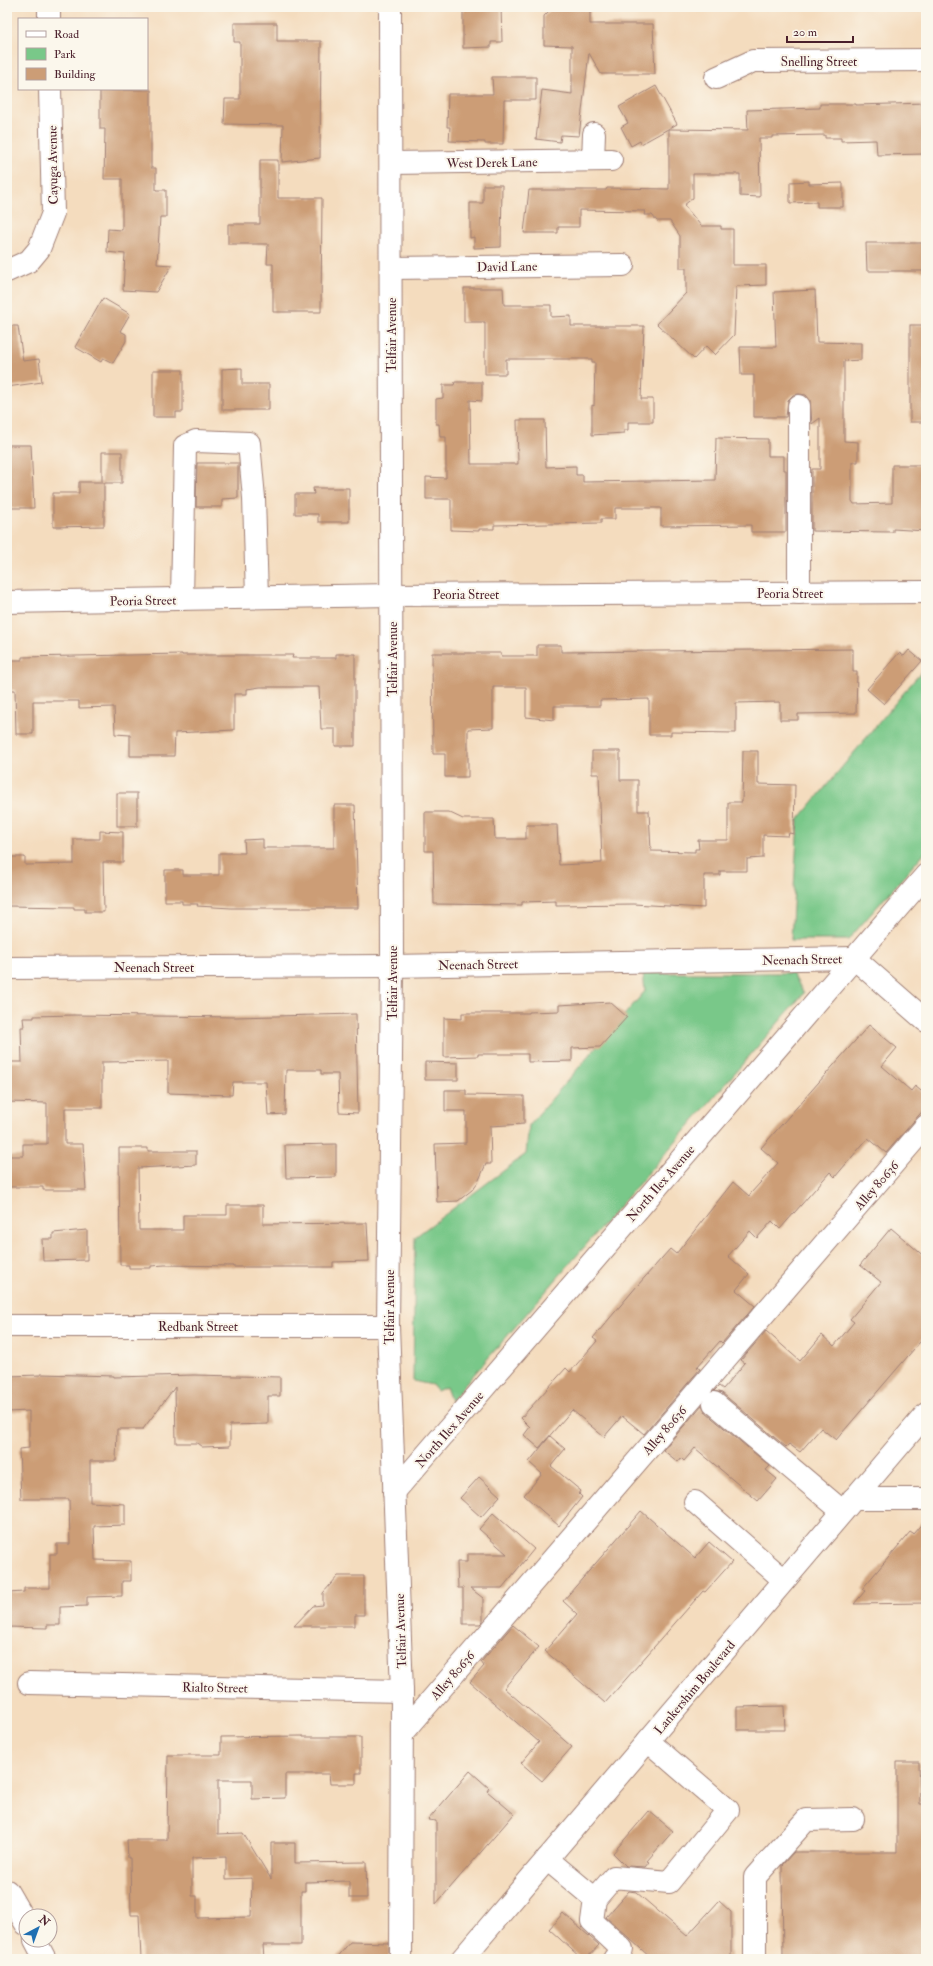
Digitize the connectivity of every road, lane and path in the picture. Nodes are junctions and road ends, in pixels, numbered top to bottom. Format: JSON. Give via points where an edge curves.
{"nodes":[{"id":1,"x":49,"y":7,"type":"edge"},
{"id":2,"x":390,"y":7,"type":"edge"},
{"id":3,"x":49,"y":18,"type":"edge"},
{"id":4,"x":926,"y":60,"type":"edge"},
{"id":5,"x":716,"y":78,"type":"dead end"},
{"id":6,"x":50,"y":90,"type":"edge"},
{"id":7,"x":594,"y":134,"type":"dead end"},
{"id":8,"x":392,"y":163,"type":"junction"},
{"id":9,"x":623,"y":265,"type":"dead end"},
{"id":10,"x":391,"y":268,"type":"junction"},
{"id":11,"x":8,"y":271,"type":"edge"},
{"id":12,"x":799,"y":406,"type":"dead end"},
{"id":13,"x":926,"y":592,"type":"edge"},
{"id":14,"x":800,"y":593,"type":"junction"},
{"id":15,"x":392,"y":595,"type":"junction"},
{"id":16,"x":257,"y":597,"type":"junction"},
{"id":17,"x":182,"y":599,"type":"junction"},
{"id":18,"x":7,"y":602,"type":"edge"},
{"id":19,"x":926,"y":875,"type":"edge"},
{"id":20,"x":854,"y":958,"type":"junction"},
{"id":21,"x":392,"y":966,"type":"junction"},
{"id":22,"x":7,"y":968,"type":"edge"},
{"id":23,"x":926,"y":1020,"type":"edge"},
{"id":24,"x":926,"y":1126,"type":"edge"},
{"id":25,"x":7,"y":1326,"type":"edge"},
{"id":26,"x":388,"y":1326,"type":"junction"},
{"id":27,"x":714,"y":1403,"type":"dead end"},
{"id":28,"x":926,"y":1414,"type":"edge"},
{"id":29,"x":394,"y":1492,"type":"junction"},
{"id":30,"x":926,"y":1499,"type":"edge"},
{"id":31,"x":695,"y":1502,"type":"dead end"},
{"id":32,"x":848,"y":1505,"type":"junction"},
{"id":33,"x":784,"y":1580,"type":"junction"},
{"id":34,"x":29,"y":1683,"type":"dead end"},
{"id":35,"x":402,"y":1691,"type":"junction"},
{"id":36,"x":402,"y":1734,"type":"junction"},
{"id":37,"x":648,"y":1741,"type":"junction"},
{"id":38,"x":853,"y":1819,"type":"dead end"},
{"id":39,"x":547,"y":1859,"type":"junction"},
{"id":40,"x":7,"y":1891,"type":"edge"},
{"id":41,"x":596,"y":1900,"type":"junction"},
{"id":42,"x":18,"y":1910,"type":"edge"},
{"id":43,"x":39,"y":1948,"type":"edge"},
{"id":44,"x":45,"y":1959,"type":"edge"},
{"id":45,"x":401,"y":1959,"type":"edge"},
{"id":46,"x":462,"y":1959,"type":"edge"},
{"id":47,"x":614,"y":1959,"type":"edge"},
{"id":48,"x":755,"y":1959,"type":"edge"}],
"edges":[{"from":1,"to":3,"type":"main road"},
{"from":2,"to":8,"type":"main road","name":"Telfair Avenue"},
{"from":4,"to":5,"type":"main road","name":"Snelling Street","via":[[753,61]]},
{"from":6,"to":11,"type":"main road","name":"Cayuga Avenue","via":[[53,213],[39,249],[29,261]]},
{"from":7,"to":8,"type":"main road","name":"West Derek Lane","via":[[602,160]]},
{"from":8,"to":10,"type":"main road","name":"Telfair Avenue"},
{"from":9,"to":10,"type":"main road","name":"David Lane"},
{"from":10,"to":15,"type":"main road","name":"Telfair Avenue"},
{"from":12,"to":14,"type":"main road"},
{"from":13,"to":14,"type":"main road","name":"Peoria Street"},
{"from":14,"to":15,"type":"main road","name":"Peoria Street"},
{"from":15,"to":16,"type":"main road","name":"Peoria Street"},
{"from":15,"to":21,"type":"main road","name":"Telfair Avenue"},
{"from":16,"to":17,"type":"main road","name":"Peoria Street"},
{"from":16,"to":17,"type":"main road","via":[[254,498],[249,443],[196,441],[185,446]]},
{"from":17,"to":18,"type":"main road","name":"Peoria Street"},
{"from":19,"to":20,"type":"main road","name":"North Ilex Avenue"},
{"from":20,"to":21,"type":"main road","name":"Neenach Street"},
{"from":20,"to":23,"type":"main road","name":"Neenach Street"},
{"from":20,"to":29,"type":"main road","name":"North Ilex Avenue"},
{"from":21,"to":22,"type":"main road","name":"Neenach Street"},
{"from":21,"to":26,"type":"main road","name":"Telfair Avenue"},
{"from":24,"to":36,"type":"main road","name":"Alley 80636"},
{"from":25,"to":26,"type":"main road","name":"Redbank Street"},
{"from":26,"to":29,"type":"main road","name":"Telfair Avenue"},
{"from":27,"to":32,"type":"main road"},
{"from":28,"to":32,"type":"main road","name":"Lankershim Boulevard"},
{"from":29,"to":35,"type":"main road","name":"Telfair Avenue"},
{"from":30,"to":32,"type":"main road"},
{"from":31,"to":33,"type":"main road"},
{"from":32,"to":33,"type":"main road","name":"Lankershim Boulevard"},
{"from":33,"to":37,"type":"main road","name":"Lankershim Boulevard"},
{"from":34,"to":35,"type":"main road","name":"Rialto Street"},
{"from":35,"to":36,"type":"main road","name":"Telfair Avenue"},
{"from":36,"to":45,"type":"main road","name":"Telfair Avenue"},
{"from":37,"to":39,"type":"main road","name":"Lankershim Boulevard"},
{"from":37,"to":41,"type":"main road","via":[[728,1810],[669,1882],[614,1877]]},
{"from":38,"to":48,"type":"main road","via":[[806,1820],[755,1877]]},
{"from":39,"to":41,"type":"main road"},
{"from":39,"to":46,"type":"main road","name":"Lankershim Boulevard"},
{"from":40,"to":42,"type":"main road"},
{"from":41,"to":47,"type":"main road","via":[[592,1921],[622,1949]]},
{"from":43,"to":44,"type":"main road"}]}
